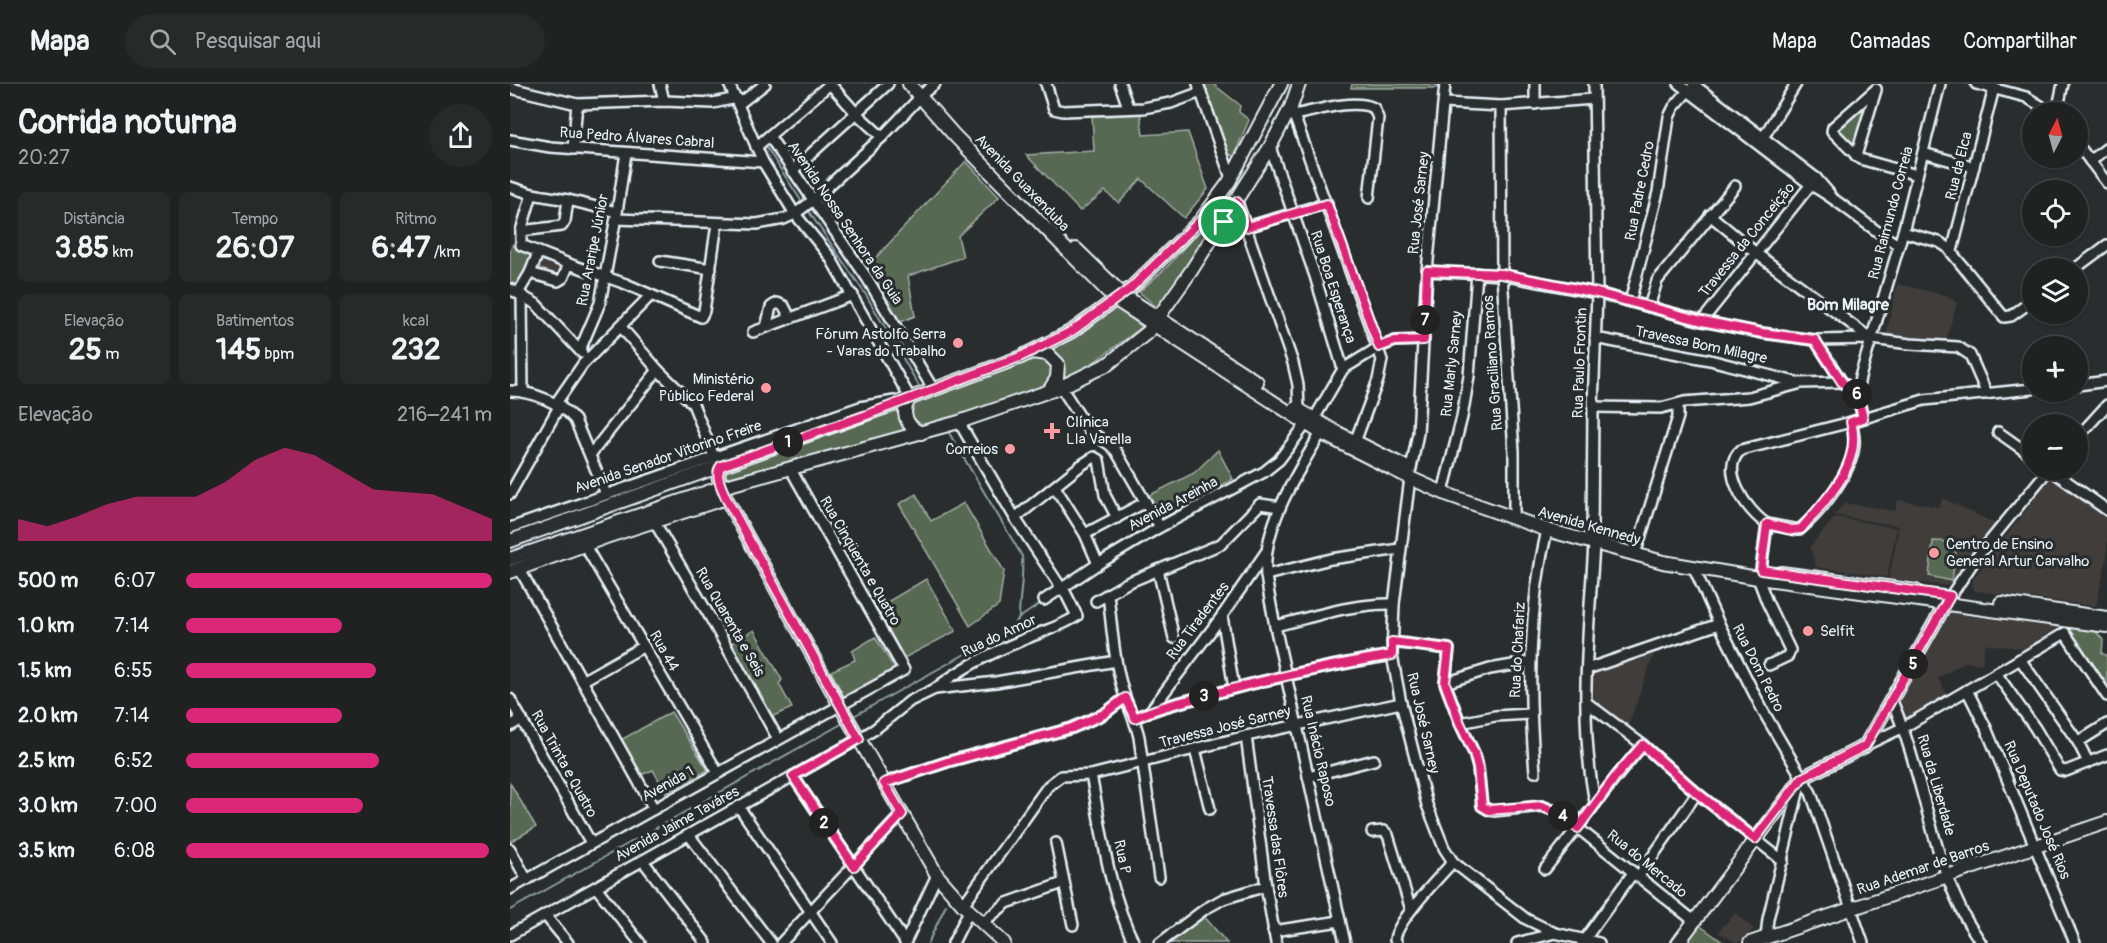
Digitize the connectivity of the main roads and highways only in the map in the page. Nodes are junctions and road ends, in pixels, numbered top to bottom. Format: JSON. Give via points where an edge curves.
{"nodes":[{"id":1,"x":909,"y":84,"type":"edge"},
{"id":2,"x":1299,"y":84,"type":"edge"},
{"id":3,"x":1280,"y":85,"type":"edge"},
{"id":4,"x":925,"y":89,"type":"edge"},
{"id":5,"x":1232,"y":178,"type":"junction"},
{"id":6,"x":1246,"y":186,"type":"junction"},
{"id":7,"x":1201,"y":220,"type":"junction"},
{"id":8,"x":1216,"y":233,"type":"junction"},
{"id":9,"x":1104,"y":291,"type":"junction"},
{"id":10,"x":1119,"y":298,"type":"junction"},
{"id":11,"x":1103,"y":310,"type":"junction"},
{"id":12,"x":1156,"y":322,"type":"junction"},
{"id":13,"x":1030,"y":352,"type":"junction"},
{"id":14,"x":1049,"y":391,"type":"junction"},
{"id":15,"x":908,"y":399,"type":"junction"},
{"id":16,"x":1310,"y":422,"type":"junction"},
{"id":17,"x":921,"y":433,"type":"junction"},
{"id":18,"x":718,"y":461,"type":"junction"},
{"id":19,"x":1410,"y":474,"type":"junction"},
{"id":20,"x":1444,"y":488,"type":"junction"},
{"id":21,"x":724,"y":492,"type":"junction"},
{"id":22,"x":569,"y":520,"type":"junction"},
{"id":23,"x":581,"y":540,"type":"junction"},
{"id":24,"x":1593,"y":540,"type":"junction"},
{"id":25,"x":510,"y":541,"type":"edge"},
{"id":26,"x":510,"y":559,"type":"edge"},
{"id":27,"x":514,"y":570,"type":"edge"},
{"id":28,"x":1760,"y":574,"type":"junction"},
{"id":29,"x":1948,"y":599,"type":"junction"},
{"id":30,"x":2107,"y":618,"type":"edge"},
{"id":31,"x":2107,"y":626,"type":"edge"},
{"id":32,"x":2107,"y":822,"type":"edge"},
{"id":33,"x":1775,"y":938,"type":"edge"},
{"id":34,"x":1004,"y":943,"type":"edge"},
{"id":35,"x":1678,"y":943,"type":"edge"},
{"id":36,"x":1750,"y":943,"type":"edge"}],
"edges":[{"from":1,"to":4,"type":"main road","name":"Avenida Guaxenduba"},
{"from":2,"to":6,"type":"main road","via":[[1292,111]]},
{"from":3,"to":5,"type":"main road","name":"Avenida Senador Vitorino Freire"},
{"from":4,"to":9,"type":"main road","name":"Avenida Guaxenduba","via":[[954,135]]},
{"from":4,"to":10,"type":"main road","name":"Avenida Guaxenduba"},
{"from":5,"to":6,"type":"main road"},
{"from":5,"to":7,"type":"main road","name":"Avenida Senador Vitorino Freire"},
{"from":6,"to":8,"type":"main road"},
{"from":7,"to":8,"type":"main road","via":[[1213,222]]},
{"from":7,"to":10,"type":"main road","name":"Avenida Senador Vitorino Freire"},
{"from":8,"to":12,"type":"main road"},
{"from":9,"to":10,"type":"main road","name":"Avenida Guaxenduba"},
{"from":9,"to":11,"type":"main road"},
{"from":10,"to":11,"type":"main road","name":"Avenida Senador Vitorino Freire"},
{"from":10,"to":12,"type":"main road","name":"Avenida Kennedy"},
{"from":11,"to":13,"type":"main road","name":"Avenida Senador Vitorino Freire"},
{"from":12,"to":14,"type":"main road","via":[[1108,364]]},
{"from":12,"to":16,"type":"main road","name":"Avenida Kennedy"},
{"from":12,"to":16,"type":"main road","name":"Avenida Kennedy","via":[[1299,410]]},
{"from":13,"to":14,"type":"main road","via":[[1045,353],[1058,364],[1057,378]]},
{"from":13,"to":15,"type":"main road","name":"Avenida Senador Vitorino Freire"},
{"from":14,"to":17,"type":"main road"},
{"from":15,"to":17,"type":"main road","via":[[906,420]]},
{"from":15,"to":18,"type":"main road","name":"Avenida Senador Vitorino Freire"},
{"from":16,"to":19,"type":"main road","name":"Avenida Kennedy","via":[[1355,442]]},
{"from":16,"to":19,"type":"main road","name":"Avenida Kennedy","via":[[1321,433]]},
{"from":17,"to":21,"type":"main road","via":[[734,483]]},
{"from":18,"to":21,"type":"main road"},
{"from":18,"to":22,"type":"main road","name":"Avenida Senador Vitorino Freire","via":[[603,499]]},
{"from":19,"to":20,"type":"main road","name":"Avenida Kennedy"},
{"from":20,"to":24,"type":"main road","name":"Avenida Kennedy"},
{"from":20,"to":24,"type":"main road","name":"Avenida Kennedy","via":[[1547,530]]},
{"from":21,"to":23,"type":"main road"},
{"from":21,"to":23,"type":"main road","via":[[654,521]]},
{"from":21,"to":34,"type":"main road","via":[[937,875]]},
{"from":22,"to":23,"type":"main road"},
{"from":22,"to":25,"type":"main road","name":"Avenida Senador Vitorino Freire"},
{"from":23,"to":26,"type":"main road"},
{"from":23,"to":27,"type":"main road"},
{"from":24,"to":28,"type":"main road","name":"Avenida Kennedy"},
{"from":24,"to":28,"type":"main road","name":"Avenida Kennedy","via":[[1694,568]]},
{"from":28,"to":29,"type":"main road","name":"Avenida Kennedy"},
{"from":29,"to":30,"type":"main road","name":"Avenida Kennedy"},
{"from":29,"to":31,"type":"main road","name":"Avenida Kennedy","via":[[2065,626]]},
{"from":29,"to":35,"type":"main road","via":[[1865,746],[1802,778]]},
{"from":32,"to":33,"type":"main road","name":"Rua Ademar de Barros"},
{"from":33,"to":36,"type":"main road","name":"Rua Ademar de Barros"}]}
